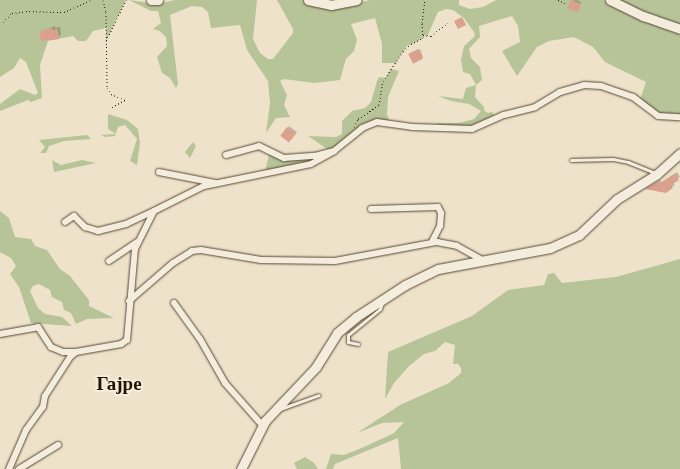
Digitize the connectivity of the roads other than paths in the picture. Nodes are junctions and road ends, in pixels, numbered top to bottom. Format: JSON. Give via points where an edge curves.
{"nodes":[{"id":1,"x":152,"y":0,"type":"edge"},
{"id":2,"x":158,"y":0,"type":"edge"},
{"id":3,"x":308,"y":0,"type":"edge"},
{"id":4,"x":357,"y":0,"type":"edge"},
{"id":5,"x":610,"y":0,"type":"edge"},
{"id":6,"x":680,"y":28,"type":"edge"},
{"id":7,"x":680,"y":117,"type":"edge"},
{"id":8,"x":334,"y":150,"type":"junction"},
{"id":9,"x":680,"y":153,"type":"edge"},
{"id":10,"x":226,"y":155,"type":"dead end"},
{"id":11,"x":571,"y":160,"type":"dead end"},
{"id":12,"x":159,"y":172,"type":"dead end"},
{"id":13,"x":657,"y":174,"type":"junction"},
{"id":14,"x":218,"y":184,"type":"junction"},
{"id":15,"x":371,"y":210,"type":"dead end"},
{"id":16,"x":154,"y":211,"type":"junction"},
{"id":17,"x":65,"y":222,"type":"dead end"},
{"id":18,"x":138,"y":241,"type":"junction"},
{"id":19,"x":432,"y":242,"type":"junction"},
{"id":20,"x":482,"y":260,"type":"junction"},
{"id":21,"x":109,"y":261,"type":"dead end"},
{"id":22,"x":381,"y":300,"type":"junction"},
{"id":23,"x":129,"y":301,"type":"junction"},
{"id":24,"x":174,"y":303,"type":"dead end"},
{"id":25,"x":0,"y":334,"type":"edge"},
{"id":26,"x":358,"y":344,"type":"dead end"},
{"id":27,"x":76,"y":352,"type":"junction"},
{"id":28,"x":319,"y":396,"type":"dead end"},
{"id":29,"x":278,"y":408,"type":"junction"},
{"id":30,"x":262,"y":425,"type":"junction"},
{"id":31,"x":58,"y":445,"type":"dead end"},
{"id":32,"x":8,"y":469,"type":"edge"},
{"id":33,"x":19,"y":469,"type":"edge"},
{"id":34,"x":242,"y":469,"type":"edge"}],
"edges":[{"from":1,"to":2,"type":"main road"},
{"from":3,"to":4,"type":"main road","via":[[331,5]]},
{"from":5,"to":6,"type":"main road","via":[[643,16]]},
{"from":7,"to":8,"type":"street","via":[[658,116],[633,97],[584,84],[560,92],[535,107],[504,115],[474,129],[377,122],[366,126]]},
{"from":8,"to":10,"type":"street","via":[[309,157],[288,158],[259,146]]},
{"from":8,"to":14,"type":"street","via":[[311,164]]},
{"from":9,"to":13,"type":"main road"},
{"from":11,"to":13,"type":"lane","via":[[613,159]]},
{"from":12,"to":14,"type":"street"},
{"from":13,"to":20,"type":"main road","via":[[617,199],[579,235],[561,244]]},
{"from":14,"to":16,"type":"street","via":[[200,188]]},
{"from":15,"to":19,"type":"street","via":[[438,207],[440,226]]},
{"from":16,"to":17,"type":"street","via":[[100,231],[85,228],[74,216]]},
{"from":16,"to":18,"type":"street"},
{"from":18,"to":21,"type":"street"},
{"from":18,"to":23,"type":"street"},
{"from":19,"to":20,"type":"street","via":[[458,246]]},
{"from":19,"to":23,"type":"street","via":[[335,260],[261,260],[196,250],[173,262]]},
{"from":20,"to":22,"type":"main road","via":[[420,276]]},
{"from":22,"to":26,"type":"lane","via":[[380,309],[348,336],[348,342]]},
{"from":22,"to":29,"type":"main road","via":[[337,333],[316,367]]},
{"from":23,"to":27,"type":"street","via":[[126,342]]},
{"from":24,"to":30,"type":"street","via":[[200,339],[225,383]]},
{"from":25,"to":27,"type":"street","via":[[38,326],[52,347],[63,352]]},
{"from":27,"to":32,"type":"street","via":[[50,385],[43,407],[26,430]]},
{"from":28,"to":29,"type":"lane","via":[[285,409]]},
{"from":29,"to":30,"type":"main road"},
{"from":30,"to":34,"type":"main road"},
{"from":31,"to":33,"type":"street"}]}
